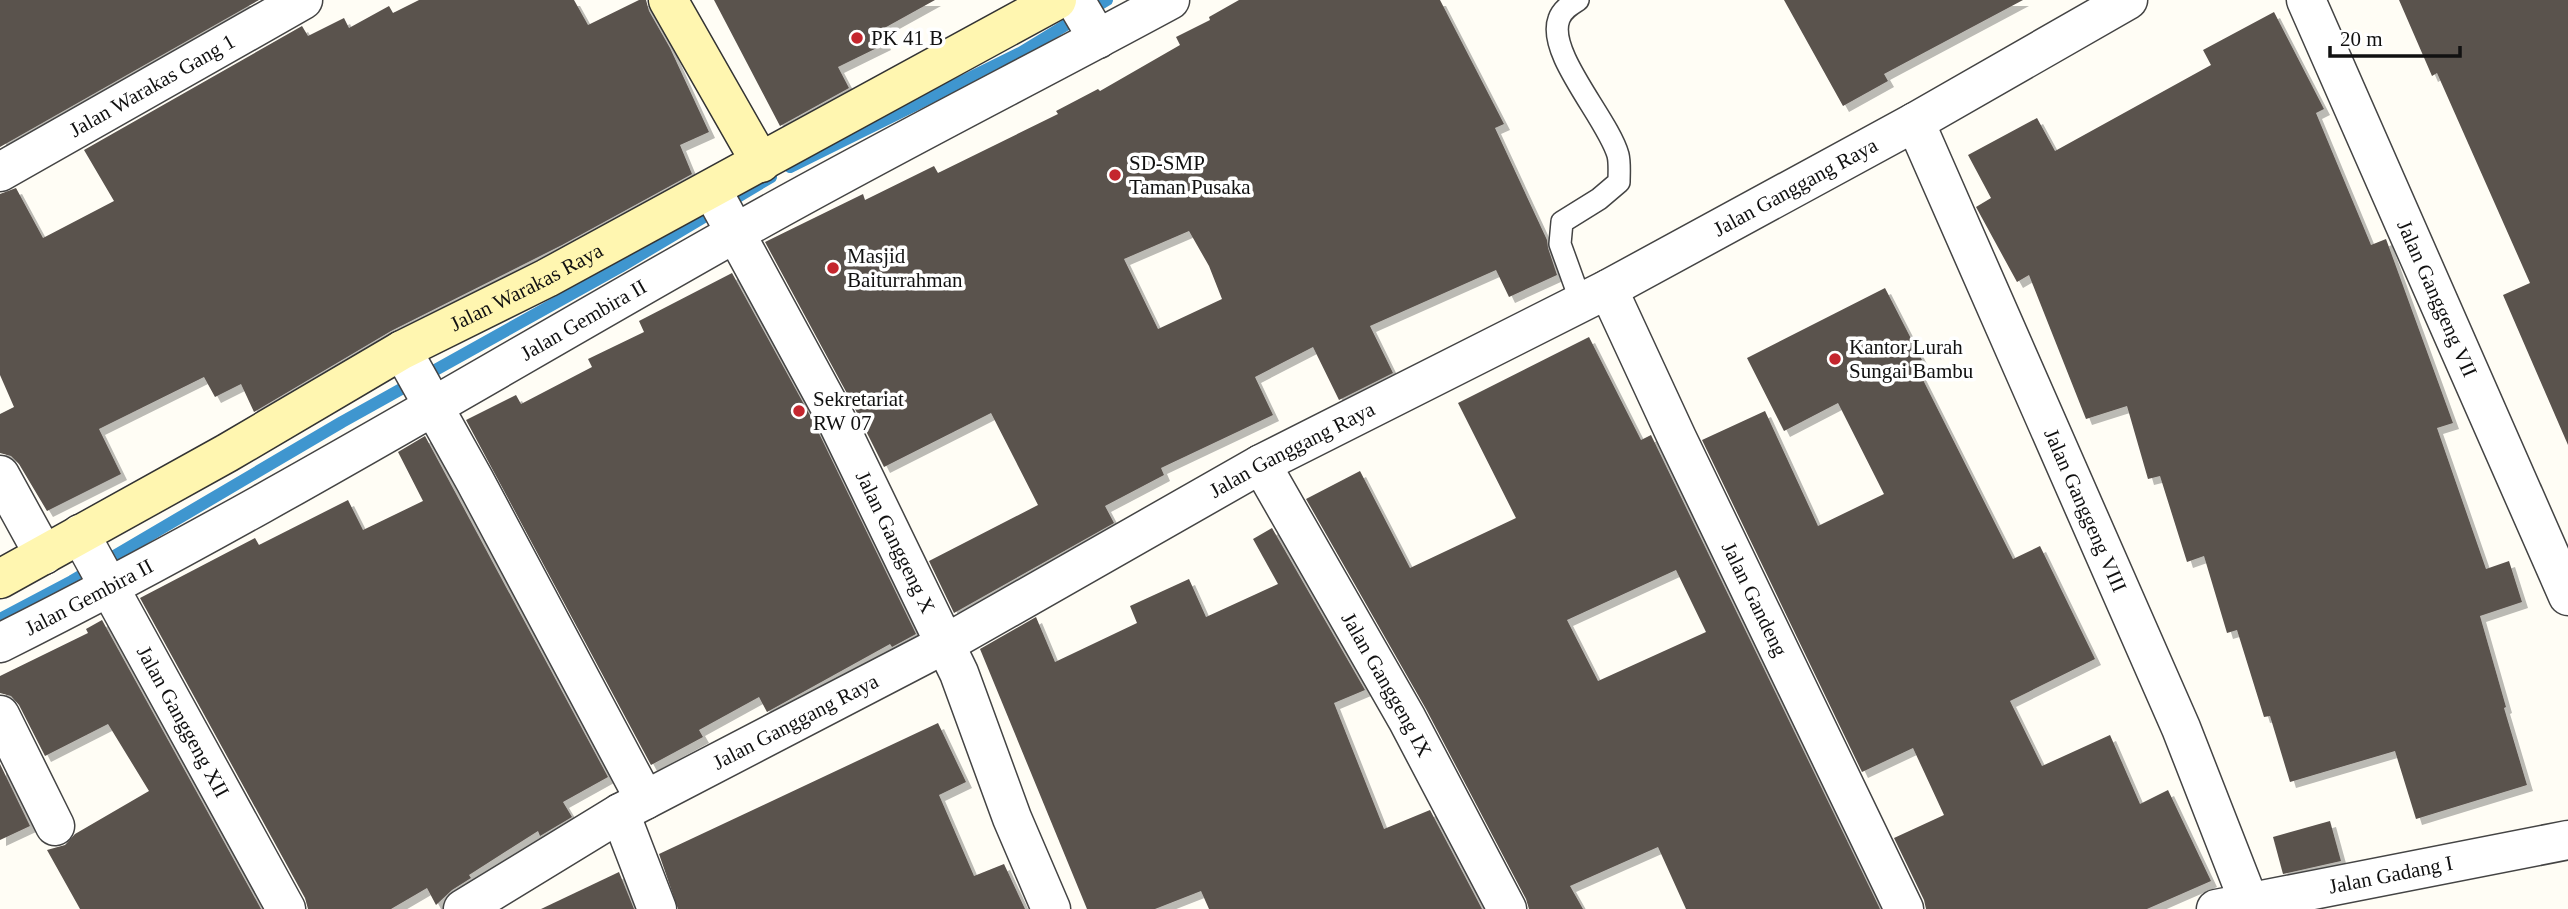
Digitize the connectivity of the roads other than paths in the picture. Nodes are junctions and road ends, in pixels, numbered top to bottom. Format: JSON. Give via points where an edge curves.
{"nodes":[{"id":1,"x":303,"y":0,"type":"edge"},
{"id":2,"x":668,"y":0,"type":"edge"},
{"id":3,"x":1170,"y":0,"type":"edge"},
{"id":4,"x":1578,"y":0,"type":"edge"},
{"id":5,"x":2128,"y":0,"type":"edge"},
{"id":6,"x":2306,"y":0,"type":"edge"},
{"id":7,"x":1080,"y":15,"type":"edge"},
{"id":8,"x":1915,"y":122,"type":"junction"},
{"id":9,"x":761,"y":163,"type":"junction"},
{"id":10,"x":0,"y":172,"type":"edge"},
{"id":11,"x":724,"y":213,"type":"junction"},
{"id":12,"x":1595,"y":296,"type":"junction"},
{"id":13,"x":405,"y":355,"type":"junction"},
{"id":14,"x":430,"y":401,"type":"junction"},
{"id":15,"x":1261,"y":464,"type":"junction"},
{"id":16,"x":0,"y":475,"type":"edge"},
{"id":17,"x":44,"y":555,"type":"junction"},
{"id":18,"x":96,"y":564,"type":"junction"},
{"id":19,"x":0,"y":579,"type":"edge"},
{"id":20,"x":2568,"y":596,"type":"edge"},
{"id":21,"x":0,"y":643,"type":"edge"},
{"id":22,"x":945,"y":644,"type":"junction"},
{"id":23,"x":0,"y":715,"type":"edge"},
{"id":24,"x":632,"y":806,"type":"junction"},
{"id":25,"x":55,"y":826,"type":"dead end"},
{"id":26,"x":2568,"y":840,"type":"edge"},
{"id":27,"x":2232,"y":905,"type":"edge"},
{"id":28,"x":286,"y":909,"type":"edge"},
{"id":29,"x":463,"y":909,"type":"edge"},
{"id":30,"x":657,"y":909,"type":"edge"},
{"id":31,"x":1051,"y":909,"type":"edge"},
{"id":32,"x":1507,"y":909,"type":"edge"},
{"id":33,"x":1904,"y":909,"type":"edge"}],
"edges":[{"from":1,"to":10,"type":"street","name":"Jalan Warakas Gang 1"},
{"from":2,"to":9,"type":"street"},
{"from":3,"to":7,"type":"street","name":"Jalan Gembira II"},
{"from":4,"to":12,"type":"lane","via":[[1558,20],[1559,49],[1618,155],[1619,182],[1562,222],[1560,244]]},
{"from":5,"to":8,"type":"street","name":"Jalan Ganggang Raya"},
{"from":6,"to":20,"type":"street","name":"Jalan Ganggeng VII"},
{"from":7,"to":9,"type":"street","name":"Jalan Warakas Raya"},
{"from":7,"to":11,"type":"street","name":"Jalan Gembira II"},
{"from":8,"to":12,"type":"street","name":"Jalan Ganggang Raya"},
{"from":8,"to":27,"type":"street","name":"Jalan Ganggeng VIII","via":[[2181,728]]},
{"from":9,"to":11,"type":"street","name":"Jalan Warakas Raya"},
{"from":11,"to":13,"type":"street","name":"Jalan Warakas Raya","via":[[547,278]]},
{"from":11,"to":14,"type":"street","name":"Jalan Gembira II"},
{"from":11,"to":22,"type":"street","name":"Jalan Ganggeng X","via":[[831,409]]},
{"from":12,"to":15,"type":"street","name":"Jalan Ganggang Raya"},
{"from":12,"to":33,"type":"street","name":"Jalan Gandeng","via":[[1677,438]]},
{"from":13,"to":14,"type":"street"},
{"from":13,"to":18,"type":"street","name":"Jalan Warakas Raya","via":[[227,453]]},
{"from":14,"to":18,"type":"street","name":"Jalan Gembira II"},
{"from":14,"to":24,"type":"street"},
{"from":15,"to":22,"type":"street","name":"Jalan Ganggang Raya"},
{"from":15,"to":32,"type":"street","name":"Jalan Ganggeng IX","via":[[1413,731]]},
{"from":16,"to":17,"type":"street"},
{"from":17,"to":18,"type":"street","name":"Jalan Warakas Raya"},
{"from":17,"to":19,"type":"street","name":"Jalan Warakas Raya"},
{"from":18,"to":21,"type":"street","name":"Jalan Gembira II"},
{"from":18,"to":28,"type":"street","name":"Jalan Ganggeng XII"},
{"from":22,"to":24,"type":"street","name":"Jalan Ganggang Raya"},
{"from":22,"to":31,"type":"street","name":"Jalan Ganggeng X"},
{"from":23,"to":25,"type":"street"},
{"from":24,"to":29,"type":"street","name":"Jalan Ganggang Raya"},
{"from":24,"to":30,"type":"street"},
{"from":26,"to":27,"type":"street","name":"Jalan Gadang I"}]}
